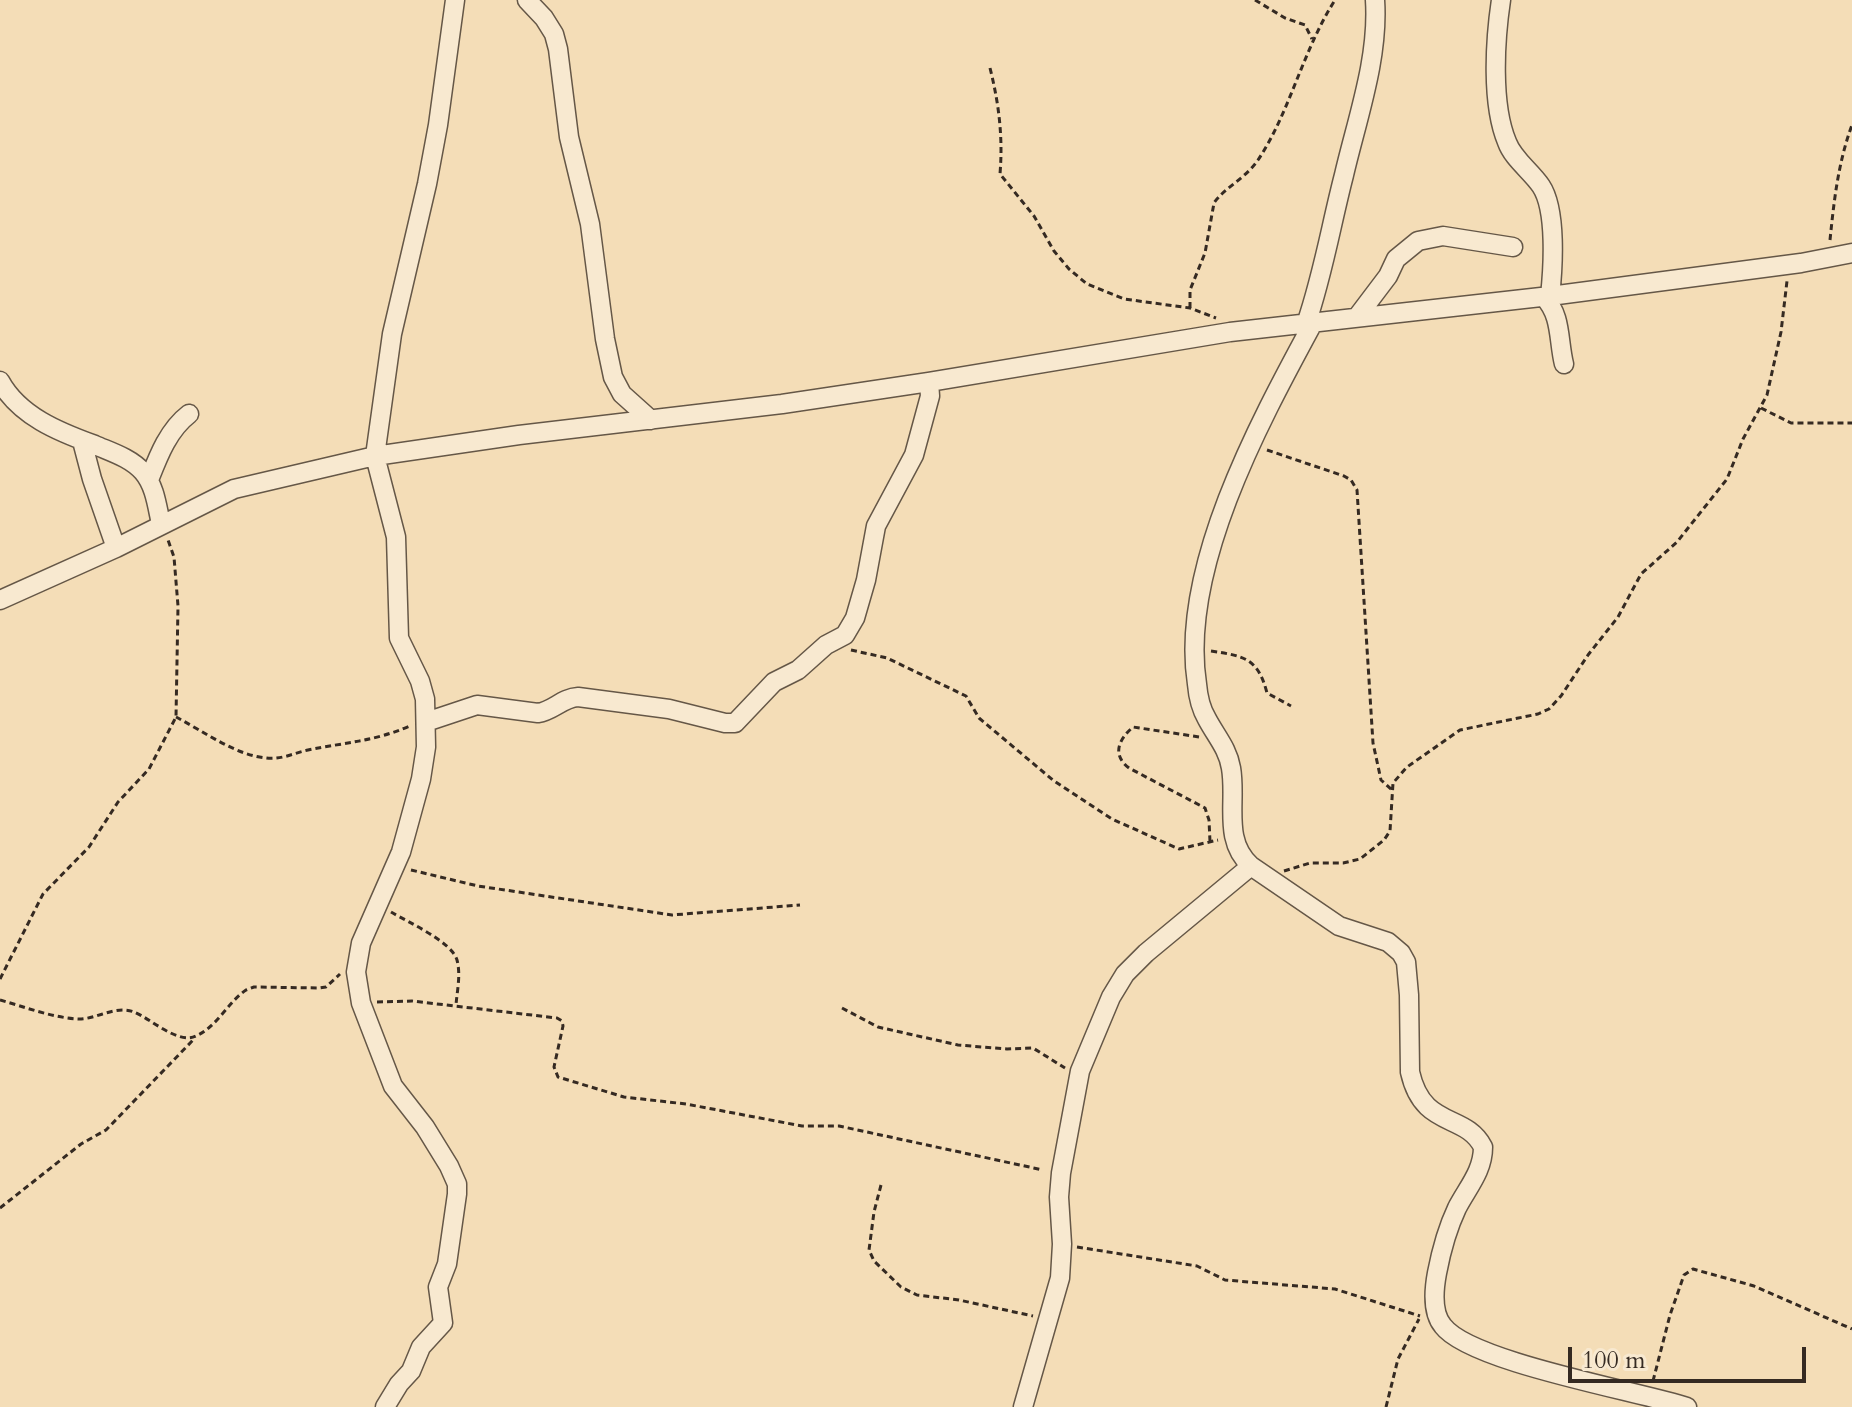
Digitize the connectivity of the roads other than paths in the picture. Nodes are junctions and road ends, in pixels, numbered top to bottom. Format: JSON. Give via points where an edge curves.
{"nodes":[{"id":1,"x":455,"y":0,"type":"edge"},
{"id":2,"x":527,"y":0,"type":"edge"},
{"id":3,"x":1375,"y":0,"type":"edge"},
{"id":4,"x":1501,"y":0,"type":"edge"},
{"id":5,"x":1513,"y":247,"type":"dead end"},
{"id":6,"x":1852,"y":253,"type":"edge"},
{"id":7,"x":1547,"y":297,"type":"junction"},
{"id":8,"x":1357,"y":317,"type":"junction"},
{"id":9,"x":1310,"y":323,"type":"junction"},
{"id":10,"x":1564,"y":364,"type":"dead end"},
{"id":11,"x":0,"y":381,"type":"edge"},
{"id":12,"x":929,"y":382,"type":"junction"},
{"id":13,"x":189,"y":414,"type":"dead end"},
{"id":14,"x":651,"y":420,"type":"junction"},
{"id":15,"x":82,"y":441,"type":"junction"},
{"id":16,"x":375,"y":456,"type":"junction"},
{"id":17,"x":149,"y":480,"type":"junction"},
{"id":18,"x":161,"y":524,"type":"junction"},
{"id":19,"x":116,"y":548,"type":"junction"},
{"id":20,"x":0,"y":600,"type":"edge"},
{"id":21,"x":426,"y":722,"type":"junction"},
{"id":22,"x":1251,"y":866,"type":"junction"},
{"id":23,"x":385,"y":1407,"type":"edge"},
{"id":24,"x":1023,"y":1407,"type":"edge"},
{"id":25,"x":1687,"y":1407,"type":"edge"}],
"edges":[{"from":1,"to":16,"type":"street","via":[[438,125],[392,334]]},
{"from":2,"to":14,"type":"street","via":[[544,18],[558,49],[613,377],[622,394]]},
{"from":3,"to":9,"type":"street","via":[[1374,39],[1360,111]]},
{"from":4,"to":7,"type":"street","via":[[1498,96],[1506,141],[1542,187],[1547,205],[1554,257]]},
{"from":5,"to":8,"type":"street","via":[[1443,236],[1418,241],[1396,259]]},
{"from":6,"to":7,"type":"street"},
{"from":7,"to":8,"type":"street"},
{"from":7,"to":10,"type":"street","via":[[1559,326]]},
{"from":8,"to":9,"type":"street"},
{"from":9,"to":12,"type":"street"},
{"from":9,"to":22,"type":"street","via":[[1223,515],[1207,561],[1195,640],[1201,704],[1232,771],[1233,835]]},
{"from":11,"to":15,"type":"street","via":[[29,413]]},
{"from":12,"to":14,"type":"street"},
{"from":12,"to":21,"type":"street","via":[[914,455],[876,526],[855,618],[845,635],[774,682],[735,723],[578,697],[547,712],[477,705]]},
{"from":13,"to":17,"type":"street","via":[[165,443]]},
{"from":14,"to":16,"type":"street"},
{"from":15,"to":17,"type":"street","via":[[125,459]]},
{"from":15,"to":19,"type":"street"},
{"from":16,"to":18,"type":"street","via":[[234,489]]},
{"from":16,"to":21,"type":"street","via":[[396,537],[399,638],[420,681]]},
{"from":17,"to":18,"type":"street"},
{"from":18,"to":19,"type":"street"},
{"from":19,"to":20,"type":"street"},
{"from":21,"to":23,"type":"street","via":[[421,779],[396,866],[357,957],[356,972],[361,1003],[393,1086],[425,1127],[457,1184],[454,1228],[438,1287],[443,1323],[421,1347]]},
{"from":22,"to":24,"type":"street","via":[[1146,953],[1111,997],[1080,1071],[1061,1173],[1060,1278]]},
{"from":22,"to":25,"type":"street","via":[[1339,926],[1388,942],[1401,953],[1406,962],[1414,1089],[1429,1109],[1473,1134],[1483,1147],[1481,1166],[1457,1209],[1437,1273],[1430,1318],[1453,1336],[1520,1364]]}]}
